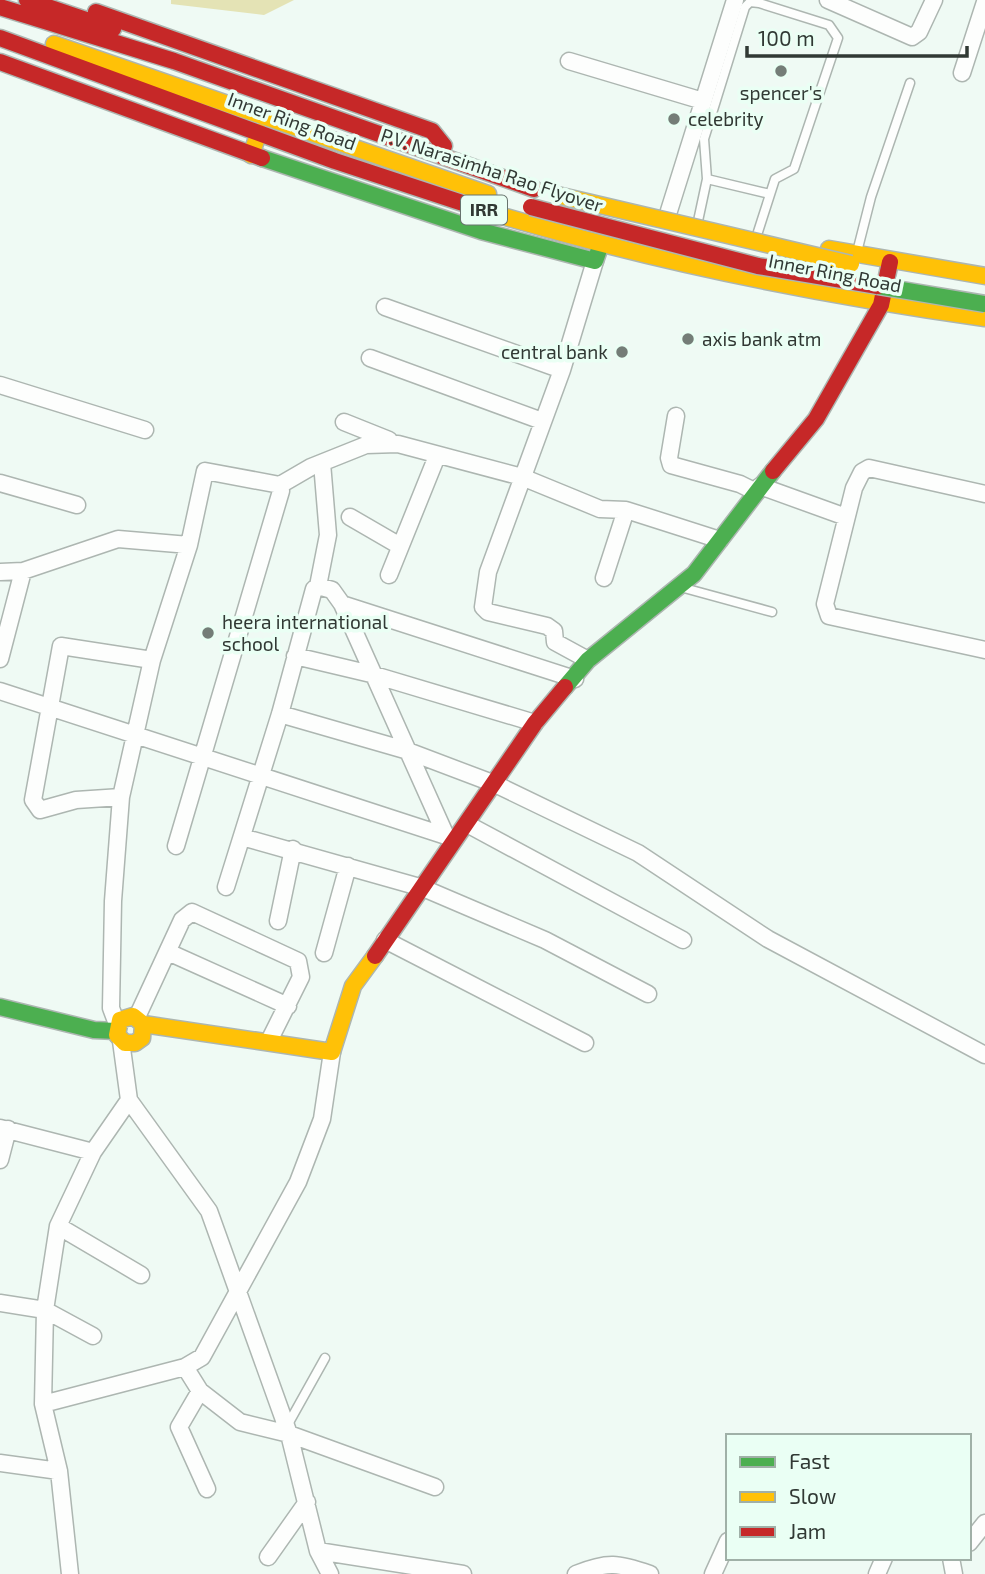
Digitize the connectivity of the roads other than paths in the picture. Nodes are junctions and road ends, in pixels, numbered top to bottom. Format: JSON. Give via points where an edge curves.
{"nodes":[{"id":1,"x":27,"y":0,"type":"edge"},
{"id":2,"x":63,"y":0,"type":"edge"},
{"id":3,"x":115,"y":0,"type":"edge"},
{"id":4,"x":735,"y":0,"type":"edge"},
{"id":5,"x":828,"y":0,"type":"edge"},
{"id":6,"x":934,"y":0,"type":"edge"},
{"id":7,"x":985,"y":2,"type":"edge"},
{"id":8,"x":0,"y":7,"type":"edge"},
{"id":9,"x":107,"y":22,"type":"junction"},
{"id":10,"x":0,"y":25,"type":"edge"},
{"id":11,"x":0,"y":38,"type":"edge"},
{"id":12,"x":569,"y":61,"type":"dead end"},
{"id":13,"x":0,"y":62,"type":"edge"},
{"id":14,"x":962,"y":74,"type":"dead end"},
{"id":15,"x":910,"y":83,"type":"dead end"},
{"id":16,"x":703,"y":101,"type":"junction"},
{"id":17,"x":259,"y":132,"type":"junction"},
{"id":18,"x":251,"y":155,"type":"junction"},
{"id":19,"x":707,"y":179,"type":"junction"},
{"id":20,"x":770,"y":194,"type":"junction"},
{"id":21,"x":668,"y":214,"type":"junction"},
{"id":22,"x":698,"y":221,"type":"junction"},
{"id":23,"x":757,"y":235,"type":"junction"},
{"id":24,"x":601,"y":244,"type":"junction"},
{"id":25,"x":856,"y":255,"type":"junction"},
{"id":26,"x":595,"y":261,"type":"junction"},
{"id":27,"x":890,"y":261,"type":"junction"},
{"id":28,"x":985,"y":276,"type":"edge"},
{"id":29,"x":985,"y":286,"type":"edge"},
{"id":30,"x":985,"y":304,"type":"edge"},
{"id":31,"x":881,"y":305,"type":"junction"},
{"id":32,"x":385,"y":307,"type":"dead end"},
{"id":33,"x":985,"y":318,"type":"edge"},
{"id":34,"x":370,"y":358,"type":"dead end"},
{"id":35,"x":562,"y":370,"type":"junction"},
{"id":36,"x":0,"y":385,"type":"edge"},
{"id":37,"x":676,"y":416,"type":"dead end"},
{"id":38,"x":542,"y":421,"type":"junction"},
{"id":39,"x":344,"y":422,"type":"dead end"},
{"id":40,"x":145,"y":430,"type":"dead end"},
{"id":41,"x":398,"y":444,"type":"junction"},
{"id":42,"x":437,"y":456,"type":"junction"},
{"id":43,"x":322,"y":463,"type":"junction"},
{"id":44,"x":522,"y":477,"type":"junction"},
{"id":45,"x":0,"y":483,"type":"edge"},
{"id":46,"x":280,"y":485,"type":"junction"},
{"id":47,"x":758,"y":489,"type":"junction"},
{"id":48,"x":985,"y":494,"type":"edge"},
{"id":49,"x":77,"y":505,"type":"dead end"},
{"id":50,"x":626,"y":510,"type":"junction"},
{"id":51,"x":350,"y":516,"type":"dead end"},
{"id":52,"x":846,"y":517,"type":"junction"},
{"id":53,"x":720,"y":540,"type":"junction"},
{"id":54,"x":189,"y":545,"type":"junction"},
{"id":55,"x":400,"y":547,"type":"junction"},
{"id":56,"x":23,"y":571,"type":"junction"},
{"id":57,"x":0,"y":572,"type":"edge"},
{"id":58,"x":388,"y":575,"type":"dead end"},
{"id":59,"x":604,"y":578,"type":"dead end"},
{"id":60,"x":318,"y":586,"type":"junction"},
{"id":61,"x":678,"y":586,"type":"junction"},
{"id":62,"x":342,"y":604,"type":"junction"},
{"id":63,"x":772,"y":612,"type":"dead end"},
{"id":64,"x":985,"y":650,"type":"edge"},
{"id":65,"x":295,"y":656,"type":"junction"},
{"id":66,"x":0,"y":659,"type":"edge"},
{"id":67,"x":152,"y":660,"type":"junction"},
{"id":68,"x":589,"y":660,"type":"junction"},
{"id":69,"x":371,"y":674,"type":"junction"},
{"id":70,"x":575,"y":679,"type":"junction"},
{"id":71,"x":0,"y":691,"type":"edge"},
{"id":72,"x":48,"y":707,"type":"junction"},
{"id":73,"x":280,"y":714,"type":"junction"},
{"id":74,"x":535,"y":723,"type":"junction"},
{"id":75,"x":132,"y":737,"type":"junction"},
{"id":76,"x":405,"y":750,"type":"junction"},
{"id":77,"x":201,"y":758,"type":"junction"},
{"id":78,"x":259,"y":776,"type":"junction"},
{"id":79,"x":495,"y":784,"type":"junction"},
{"id":80,"x":121,"y":797,"type":"junction"},
{"id":81,"x":467,"y":824,"type":"junction"},
{"id":82,"x":242,"y":837,"type":"junction"},
{"id":83,"x":451,"y":838,"type":"junction"},
{"id":84,"x":176,"y":846,"type":"dead end"},
{"id":85,"x":293,"y":849,"type":"junction"},
{"id":86,"x":348,"y":866,"type":"junction"},
{"id":87,"x":226,"y":887,"type":"dead end"},
{"id":88,"x":423,"y":888,"type":"junction"},
{"id":89,"x":278,"y":921,"type":"dead end"},
{"id":90,"x":385,"y":940,"type":"junction"},
{"id":91,"x":683,"y":940,"type":"dead end"},
{"id":92,"x":168,"y":952,"type":"junction"},
{"id":93,"x":324,"y":953,"type":"dead end"},
{"id":94,"x":648,"y":994,"type":"dead end"},
{"id":95,"x":0,"y":1006,"type":"edge"},
{"id":96,"x":288,"y":1006,"type":"junction"},
{"id":97,"x":140,"y":1021,"type":"junction"},
{"id":98,"x":118,"y":1032,"type":"junction"},
{"id":99,"x":269,"y":1041,"type":"junction"},
{"id":100,"x":585,"y":1043,"type":"dead end"},
{"id":101,"x":332,"y":1052,"type":"junction"},
{"id":102,"x":985,"y":1055,"type":"edge"},
{"id":103,"x":129,"y":1100,"type":"junction"},
{"id":104,"x":4,"y":1128,"type":"edge"},
{"id":105,"x":93,"y":1152,"type":"junction"},
{"id":106,"x":0,"y":1160,"type":"edge"},
{"id":107,"x":58,"y":1226,"type":"junction"},
{"id":108,"x":141,"y":1275,"type":"dead end"},
{"id":109,"x":239,"y":1293,"type":"junction"},
{"id":110,"x":0,"y":1303,"type":"edge"},
{"id":111,"x":45,"y":1310,"type":"junction"},
{"id":112,"x":93,"y":1336,"type":"dead end"},
{"id":113,"x":325,"y":1357,"type":"dead end"},
{"id":114,"x":185,"y":1367,"type":"junction"},
{"id":115,"x":200,"y":1391,"type":"junction"},
{"id":116,"x":43,"y":1404,"type":"junction"},
{"id":117,"x":288,"y":1430,"type":"junction"},
{"id":118,"x":0,"y":1463,"type":"edge"},
{"id":119,"x":59,"y":1471,"type":"junction"},
{"id":120,"x":435,"y":1487,"type":"dead end"},
{"id":121,"x":207,"y":1489,"type":"dead end"},
{"id":122,"x":307,"y":1502,"type":"junction"},
{"id":123,"x":985,"y":1523,"type":"edge"},
{"id":124,"x":971,"y":1540,"type":"edge"},
{"id":125,"x":726,"y":1545,"type":"edge"},
{"id":126,"x":318,"y":1550,"type":"junction"},
{"id":127,"x":268,"y":1557,"type":"dead end"},
{"id":128,"x":70,"y":1574,"type":"edge"},
{"id":129,"x":330,"y":1574,"type":"edge"},
{"id":130,"x":463,"y":1574,"type":"edge"},
{"id":131,"x":576,"y":1574,"type":"edge"},
{"id":132,"x":650,"y":1574,"type":"edge"},
{"id":133,"x":713,"y":1574,"type":"edge"}],
"edges":[{"from":1,"to":9,"type":"main road","name":"Inner Ring Road","number":"IRR"},
{"from":2,"to":9,"type":"main road"},
{"from":3,"to":9,"type":"street"},
{"from":4,"to":16,"type":"street"},
{"from":5,"to":6,"type":"street","via":[[912,37]]},
{"from":7,"to":14,"type":"street"},
{"from":8,"to":29,"type":"main road","name":"P.V. Narasimha Rao Flyover","bridge":true,"via":[[174,61],[534,189],[790,251]]},
{"from":9,"to":21,"type":"main road","name":"Inner Ring Road","number":"IRR","via":[[516,173]]},
{"from":10,"to":30,"type":"main road","name":"P.V. Narasimha Rao Flyover","bridge":true,"via":[[461,186],[602,228],[758,266]]},
{"from":11,"to":17,"type":"main road","name":"Inner Ring Road","number":"IRR"},
{"from":12,"to":16,"type":"street"},
{"from":13,"to":18,"type":"main road"},
{"from":15,"to":25,"type":"lane"},
{"from":16,"to":21,"type":"street"},
{"from":17,"to":18,"type":"main road"},
{"from":17,"to":24,"type":"main road","name":"Inner Ring Road","number":"IRR","via":[[448,199]]},
{"from":18,"to":26,"type":"main road","via":[[481,231]]},
{"from":19,"to":20,"type":"lane"},
{"from":19,"to":20,"type":"lane","via":[[704,139],[745,8],[750,2],[759,3],[829,25],[838,38],[794,169],[775,179]]},
{"from":19,"to":22,"type":"lane"},
{"from":20,"to":23,"type":"lane"},
{"from":21,"to":22,"type":"main road","name":"Inner Ring Road","number":"IRR"},
{"from":22,"to":23,"type":"main road","name":"Inner Ring Road","number":"IRR"},
{"from":23,"to":25,"type":"main road","name":"Inner Ring Road","number":"IRR"},
{"from":24,"to":26,"type":"main road"},
{"from":24,"to":31,"type":"main road","name":"Inner Ring Road","number":"IRR"},
{"from":25,"to":27,"type":"main road","name":"Inner Ring Road","number":"IRR"},
{"from":26,"to":35,"type":"street"},
{"from":27,"to":28,"type":"main road","name":"Inner Ring Road","number":"IRR"},
{"from":27,"to":31,"type":"main road"},
{"from":31,"to":33,"type":"main road","name":"Inner Ring Road","number":"IRR"},
{"from":31,"to":47,"type":"main road","via":[[816,419]]},
{"from":32,"to":35,"type":"street"},
{"from":34,"to":38,"type":"street"},
{"from":35,"to":38,"type":"street"},
{"from":36,"to":40,"type":"street"},
{"from":37,"to":47,"type":"street","via":[[671,465]]},
{"from":38,"to":44,"type":"street"},
{"from":39,"to":41,"type":"street"},
{"from":41,"to":42,"type":"street"},
{"from":41,"to":43,"type":"street","via":[[366,445]]},
{"from":42,"to":44,"type":"street"},
{"from":42,"to":55,"type":"street"},
{"from":43,"to":46,"type":"street"},
{"from":43,"to":60,"type":"street","via":[[328,535]]},
{"from":44,"to":50,"type":"street","via":[[600,509]]},
{"from":44,"to":68,"type":"street","via":[[488,572],[483,607],[547,626],[554,631],[555,642]]},
{"from":45,"to":49,"type":"street"},
{"from":46,"to":54,"type":"street","via":[[205,471]]},
{"from":46,"to":77,"type":"street"},
{"from":47,"to":52,"type":"street"},
{"from":47,"to":53,"type":"main road"},
{"from":48,"to":52,"type":"street","via":[[869,468],[854,488]]},
{"from":50,"to":53,"type":"street"},
{"from":50,"to":59,"type":"street"},
{"from":51,"to":55,"type":"street"},
{"from":52,"to":64,"type":"street","via":[[825,604],[829,616]]},
{"from":53,"to":61,"type":"main road","via":[[694,574]]},
{"from":54,"to":56,"type":"street","via":[[118,539]]},
{"from":54,"to":67,"type":"street"},
{"from":55,"to":58,"type":"street"},
{"from":56,"to":57,"type":"street"},
{"from":56,"to":66,"type":"street"},
{"from":60,"to":62,"type":"street","via":[[332,590]]},
{"from":60,"to":65,"type":"street"},
{"from":61,"to":63,"type":"lane"},
{"from":61,"to":68,"type":"main road"},
{"from":62,"to":69,"type":"street"},
{"from":62,"to":70,"type":"street"},
{"from":65,"to":69,"type":"street"},
{"from":65,"to":73,"type":"street"},
{"from":67,"to":72,"type":"street","via":[[61,646]]},
{"from":67,"to":75,"type":"street"},
{"from":68,"to":70,"type":"main road"},
{"from":69,"to":74,"type":"street"},
{"from":69,"to":76,"type":"street"},
{"from":70,"to":74,"type":"main road"},
{"from":71,"to":72,"type":"street"},
{"from":72,"to":75,"type":"street"},
{"from":72,"to":80,"type":"street","via":[[33,800],[40,810],[76,800]]},
{"from":73,"to":76,"type":"street"},
{"from":73,"to":78,"type":"street"},
{"from":74,"to":79,"type":"main road"},
{"from":75,"to":77,"type":"street"},
{"from":75,"to":80,"type":"street"},
{"from":76,"to":79,"type":"street"},
{"from":76,"to":83,"type":"street"},
{"from":77,"to":78,"type":"street"},
{"from":77,"to":84,"type":"street"},
{"from":78,"to":82,"type":"street"},
{"from":78,"to":83,"type":"street"},
{"from":79,"to":81,"type":"main road"},
{"from":79,"to":102,"type":"street","via":[[638,853],[768,939]]},
{"from":80,"to":98,"type":"street","via":[[111,981],[111,1008]]},
{"from":81,"to":83,"type":"main road"},
{"from":81,"to":91,"type":"street"},
{"from":82,"to":85,"type":"street"},
{"from":82,"to":87,"type":"street"},
{"from":83,"to":88,"type":"main road"},
{"from":85,"to":86,"type":"street"},
{"from":85,"to":89,"type":"street"},
{"from":86,"to":88,"type":"street"},
{"from":86,"to":93,"type":"street"},
{"from":88,"to":90,"type":"main road"},
{"from":88,"to":94,"type":"street","via":[[545,940]]},
{"from":90,"to":100,"type":"street"},
{"from":90,"to":101,"type":"main road","via":[[353,986]]},
{"from":92,"to":96,"type":"street"},
{"from":92,"to":96,"type":"street","via":[[182,920],[192,912],[298,961],[301,977]]},
{"from":92,"to":97,"type":"street"},
{"from":95,"to":98,"type":"main road"},
{"from":96,"to":99,"type":"street"},
{"from":97,"to":98,"type":"main road","via":[[128,1015]]},
{"from":97,"to":98,"type":"main road","via":[[144,1034],[139,1041],[130,1044]]},
{"from":97,"to":99,"type":"main road"},
{"from":98,"to":103,"type":"street"},
{"from":99,"to":101,"type":"main road"},
{"from":101,"to":109,"type":"street","via":[[322,1119],[303,1170]]},
{"from":103,"to":105,"type":"street"},
{"from":103,"to":109,"type":"street","via":[[209,1211]]},
{"from":104,"to":105,"type":"street"},
{"from":104,"to":106,"type":"street"},
{"from":105,"to":107,"type":"street"},
{"from":107,"to":108,"type":"street"},
{"from":107,"to":111,"type":"street"},
{"from":109,"to":114,"type":"street","via":[[202,1357]]},
{"from":109,"to":117,"type":"street"},
{"from":110,"to":111,"type":"street"},
{"from":111,"to":112,"type":"street"},
{"from":111,"to":116,"type":"street"},
{"from":113,"to":117,"type":"lane"},
{"from":114,"to":115,"type":"street"},
{"from":114,"to":116,"type":"street"},
{"from":115,"to":117,"type":"street","via":[[240,1422]]},
{"from":115,"to":121,"type":"street","via":[[179,1427]]},
{"from":116,"to":119,"type":"street"},
{"from":117,"to":120,"type":"street"},
{"from":117,"to":122,"type":"street"},
{"from":118,"to":119,"type":"street"},
{"from":119,"to":128,"type":"street"},
{"from":122,"to":126,"type":"street"},
{"from":122,"to":127,"type":"street"},
{"from":123,"to":124,"type":"street"},
{"from":125,"to":133,"type":"street"},
{"from":126,"to":129,"type":"street"},
{"from":126,"to":130,"type":"street"},
{"from":131,"to":132,"type":"street","via":[[603,1563]]}]}
